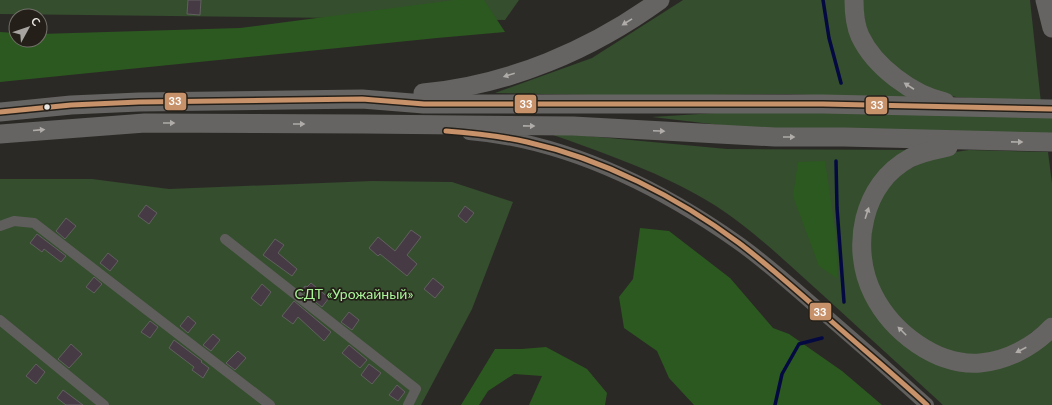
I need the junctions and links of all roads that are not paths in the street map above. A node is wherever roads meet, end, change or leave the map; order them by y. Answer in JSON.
{"nodes":[{"id":1,"x":660,"y":0,"type":"edge"},
{"id":2,"x":854,"y":0,"type":"edge"},
{"id":3,"x":1045,"y":0,"type":"edge"},
{"id":4,"x":1052,"y":28,"type":"edge"},
{"id":5,"x":362,"y":99,"type":"junction"},
{"id":6,"x":972,"y":107,"type":"junction"},
{"id":7,"x":1052,"y":110,"type":"edge"},
{"id":8,"x":0,"y":112,"type":"edge"},
{"id":9,"x":364,"y":124,"type":"junction"},
{"id":10,"x":0,"y":134,"type":"edge"},
{"id":11,"x":982,"y":141,"type":"junction"},
{"id":12,"x":1052,"y":142,"type":"edge"},
{"id":13,"x":0,"y":226,"type":"edge"},
{"id":14,"x":225,"y":239,"type":"dead end"},
{"id":15,"x":0,"y":320,"type":"edge"},
{"id":16,"x":1052,"y":327,"type":"edge"},
{"id":17,"x":104,"y":405,"type":"edge"},
{"id":18,"x":270,"y":405,"type":"edge"},
{"id":19,"x":408,"y":405,"type":"edge"},
{"id":20,"x":927,"y":405,"type":"edge"}],
"edges":[{"from":1,"to":5,"type":"highway","one_way":true},
{"from":6,"to":2,"type":"highway","one_way":true},
{"from":3,"to":4,"type":"highway"},
{"from":5,"to":6,"type":"highway"},
{"from":5,"to":8,"type":"highway"},
{"from":6,"to":7,"type":"highway"},
{"from":10,"to":9,"type":"highway","one_way":true},
{"from":9,"to":11,"type":"highway","one_way":true},
{"from":9,"to":20,"type":"main road"},
{"from":11,"to":12,"type":"highway","one_way":true},
{"from":16,"to":11,"type":"highway","one_way":true},
{"from":13,"to":18,"type":"street"},
{"from":14,"to":19,"type":"street"},
{"from":15,"to":17,"type":"street"}]}
